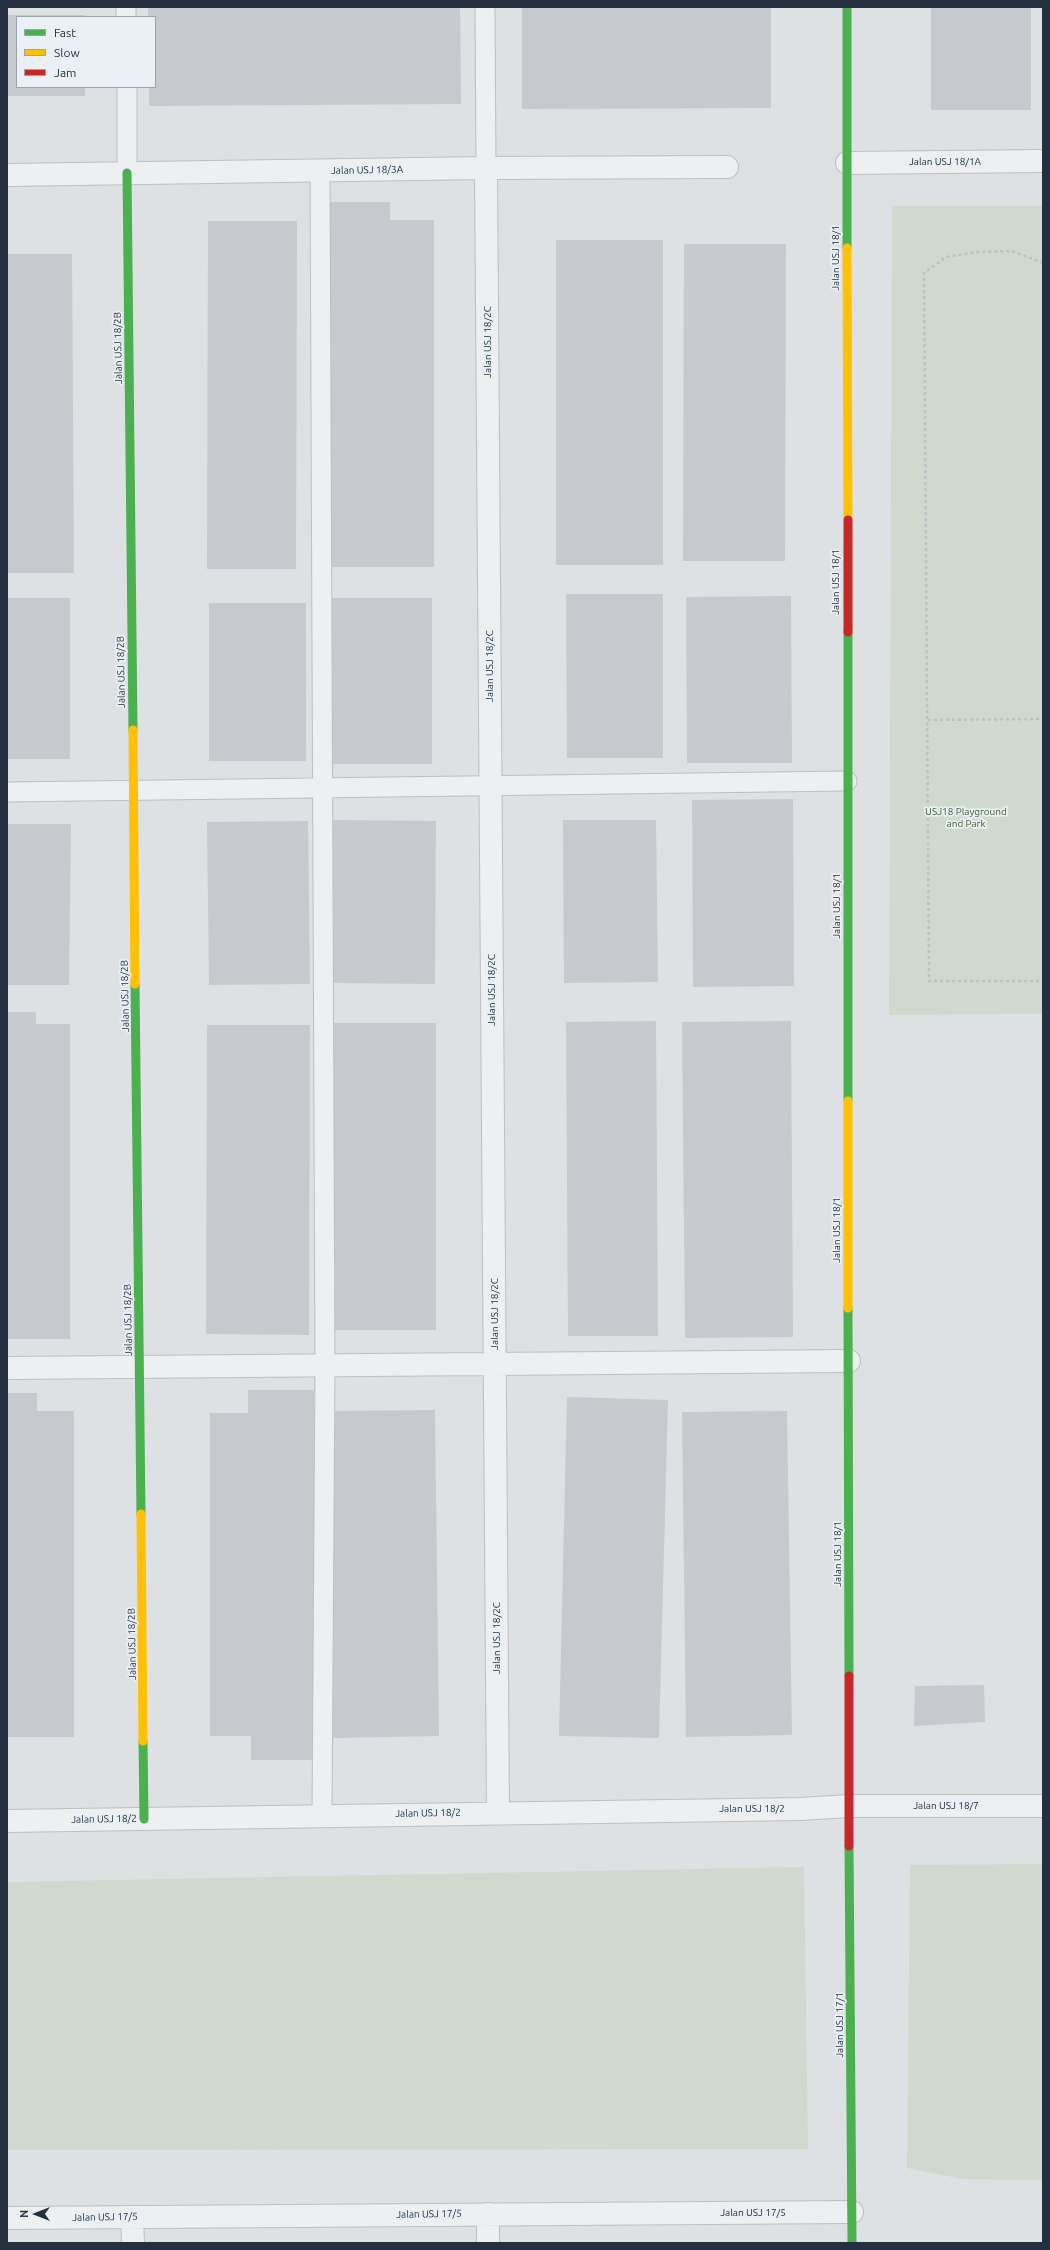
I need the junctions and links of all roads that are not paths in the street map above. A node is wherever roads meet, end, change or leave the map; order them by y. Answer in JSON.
{"nodes":[{"id":1,"x":485,"y":7,"type":"edge"},
{"id":2,"x":847,"y":7,"type":"edge"},
{"id":3,"x":127,"y":88,"type":"edge"},
{"id":4,"x":1043,"y":161,"type":"edge"},
{"id":5,"x":847,"y":163,"type":"junction"},
{"id":6,"x":727,"y":167,"type":"dead end"},
{"id":7,"x":486,"y":168,"type":"junction"},
{"id":8,"x":320,"y":170,"type":"junction"},
{"id":9,"x":127,"y":173,"type":"junction"},
{"id":10,"x":7,"y":175,"type":"edge"},
{"id":11,"x":848,"y":781,"type":"junction"},
{"id":12,"x":491,"y":786,"type":"junction"},
{"id":13,"x":322,"y":788,"type":"junction"},
{"id":14,"x":134,"y":790,"type":"junction"},
{"id":15,"x":7,"y":792,"type":"edge"},
{"id":16,"x":849,"y":1361,"type":"junction"},
{"id":17,"x":495,"y":1364,"type":"junction"},
{"id":18,"x":325,"y":1365,"type":"junction"},
{"id":19,"x":140,"y":1366,"type":"junction"},
{"id":20,"x":7,"y":1368,"type":"edge"},
{"id":21,"x":849,"y":1806,"type":"junction"},
{"id":22,"x":1043,"y":1806,"type":"edge"},
{"id":23,"x":498,"y":1812,"type":"junction"},
{"id":24,"x":322,"y":1815,"type":"junction"},
{"id":25,"x":144,"y":1818,"type":"junction"},
{"id":26,"x":7,"y":1821,"type":"edge"},
{"id":27,"x":852,"y":2212,"type":"junction"},
{"id":28,"x":488,"y":2214,"type":"junction"},
{"id":29,"x":132,"y":2217,"type":"junction"},
{"id":30,"x":7,"y":2218,"type":"edge"},
{"id":31,"x":133,"y":2243,"type":"edge"},
{"id":32,"x":488,"y":2243,"type":"edge"},
{"id":33,"x":852,"y":2243,"type":"edge"}],
"edges":[{"from":1,"to":7,"type":"lane"},
{"from":2,"to":5,"type":"street","name":"Jalan USJ 18/1"},
{"from":3,"to":9,"type":"lane"},
{"from":4,"to":5,"type":"street","name":"Jalan USJ 18/1A"},
{"from":5,"to":11,"type":"street","name":"Jalan USJ 18/1"},
{"from":6,"to":7,"type":"street","name":"Jalan USJ 18/3A"},
{"from":7,"to":8,"type":"street","name":"Jalan USJ 18/3A"},
{"from":7,"to":12,"type":"street","name":"Jalan USJ 18/2C"},
{"from":8,"to":9,"type":"street","name":"Jalan USJ 18/3A"},
{"from":8,"to":13,"type":"lane"},
{"from":9,"to":10,"type":"street","name":"Jalan USJ 18/3A"},
{"from":9,"to":14,"type":"street","name":"Jalan USJ 18/2B"},
{"from":11,"to":12,"type":"lane"},
{"from":11,"to":16,"type":"street","name":"Jalan USJ 18/1"},
{"from":12,"to":13,"type":"lane"},
{"from":12,"to":17,"type":"street","name":"Jalan USJ 18/2C"},
{"from":13,"to":14,"type":"lane"},
{"from":13,"to":18,"type":"lane"},
{"from":14,"to":15,"type":"lane"},
{"from":14,"to":19,"type":"street","name":"Jalan USJ 18/2B"},
{"from":16,"to":17,"type":"street"},
{"from":16,"to":21,"type":"street","name":"Jalan USJ 18/1"},
{"from":17,"to":18,"type":"street"},
{"from":17,"to":23,"type":"street","name":"Jalan USJ 18/2C"},
{"from":18,"to":19,"type":"street"},
{"from":18,"to":24,"type":"lane"},
{"from":19,"to":20,"type":"street"},
{"from":19,"to":25,"type":"street","name":"Jalan USJ 18/2B"},
{"from":21,"to":22,"type":"street","name":"Jalan USJ 18/7"},
{"from":21,"to":23,"type":"street","name":"Jalan USJ 18/2"},
{"from":21,"to":27,"type":"street","name":"Jalan USJ 17/1"},
{"from":23,"to":24,"type":"street","name":"Jalan USJ 18/2"},
{"from":24,"to":25,"type":"street","name":"Jalan USJ 18/2"},
{"from":25,"to":26,"type":"street","name":"Jalan USJ 18/2"},
{"from":27,"to":28,"type":"street","name":"Jalan USJ 17/5"},
{"from":27,"to":33,"type":"street","name":"Jalan USJ 17/1"},
{"from":28,"to":29,"type":"street","name":"Jalan USJ 17/5"},
{"from":28,"to":32,"type":"street"},
{"from":29,"to":30,"type":"street","name":"Jalan USJ 17/5"},
{"from":29,"to":31,"type":"street"}]}
